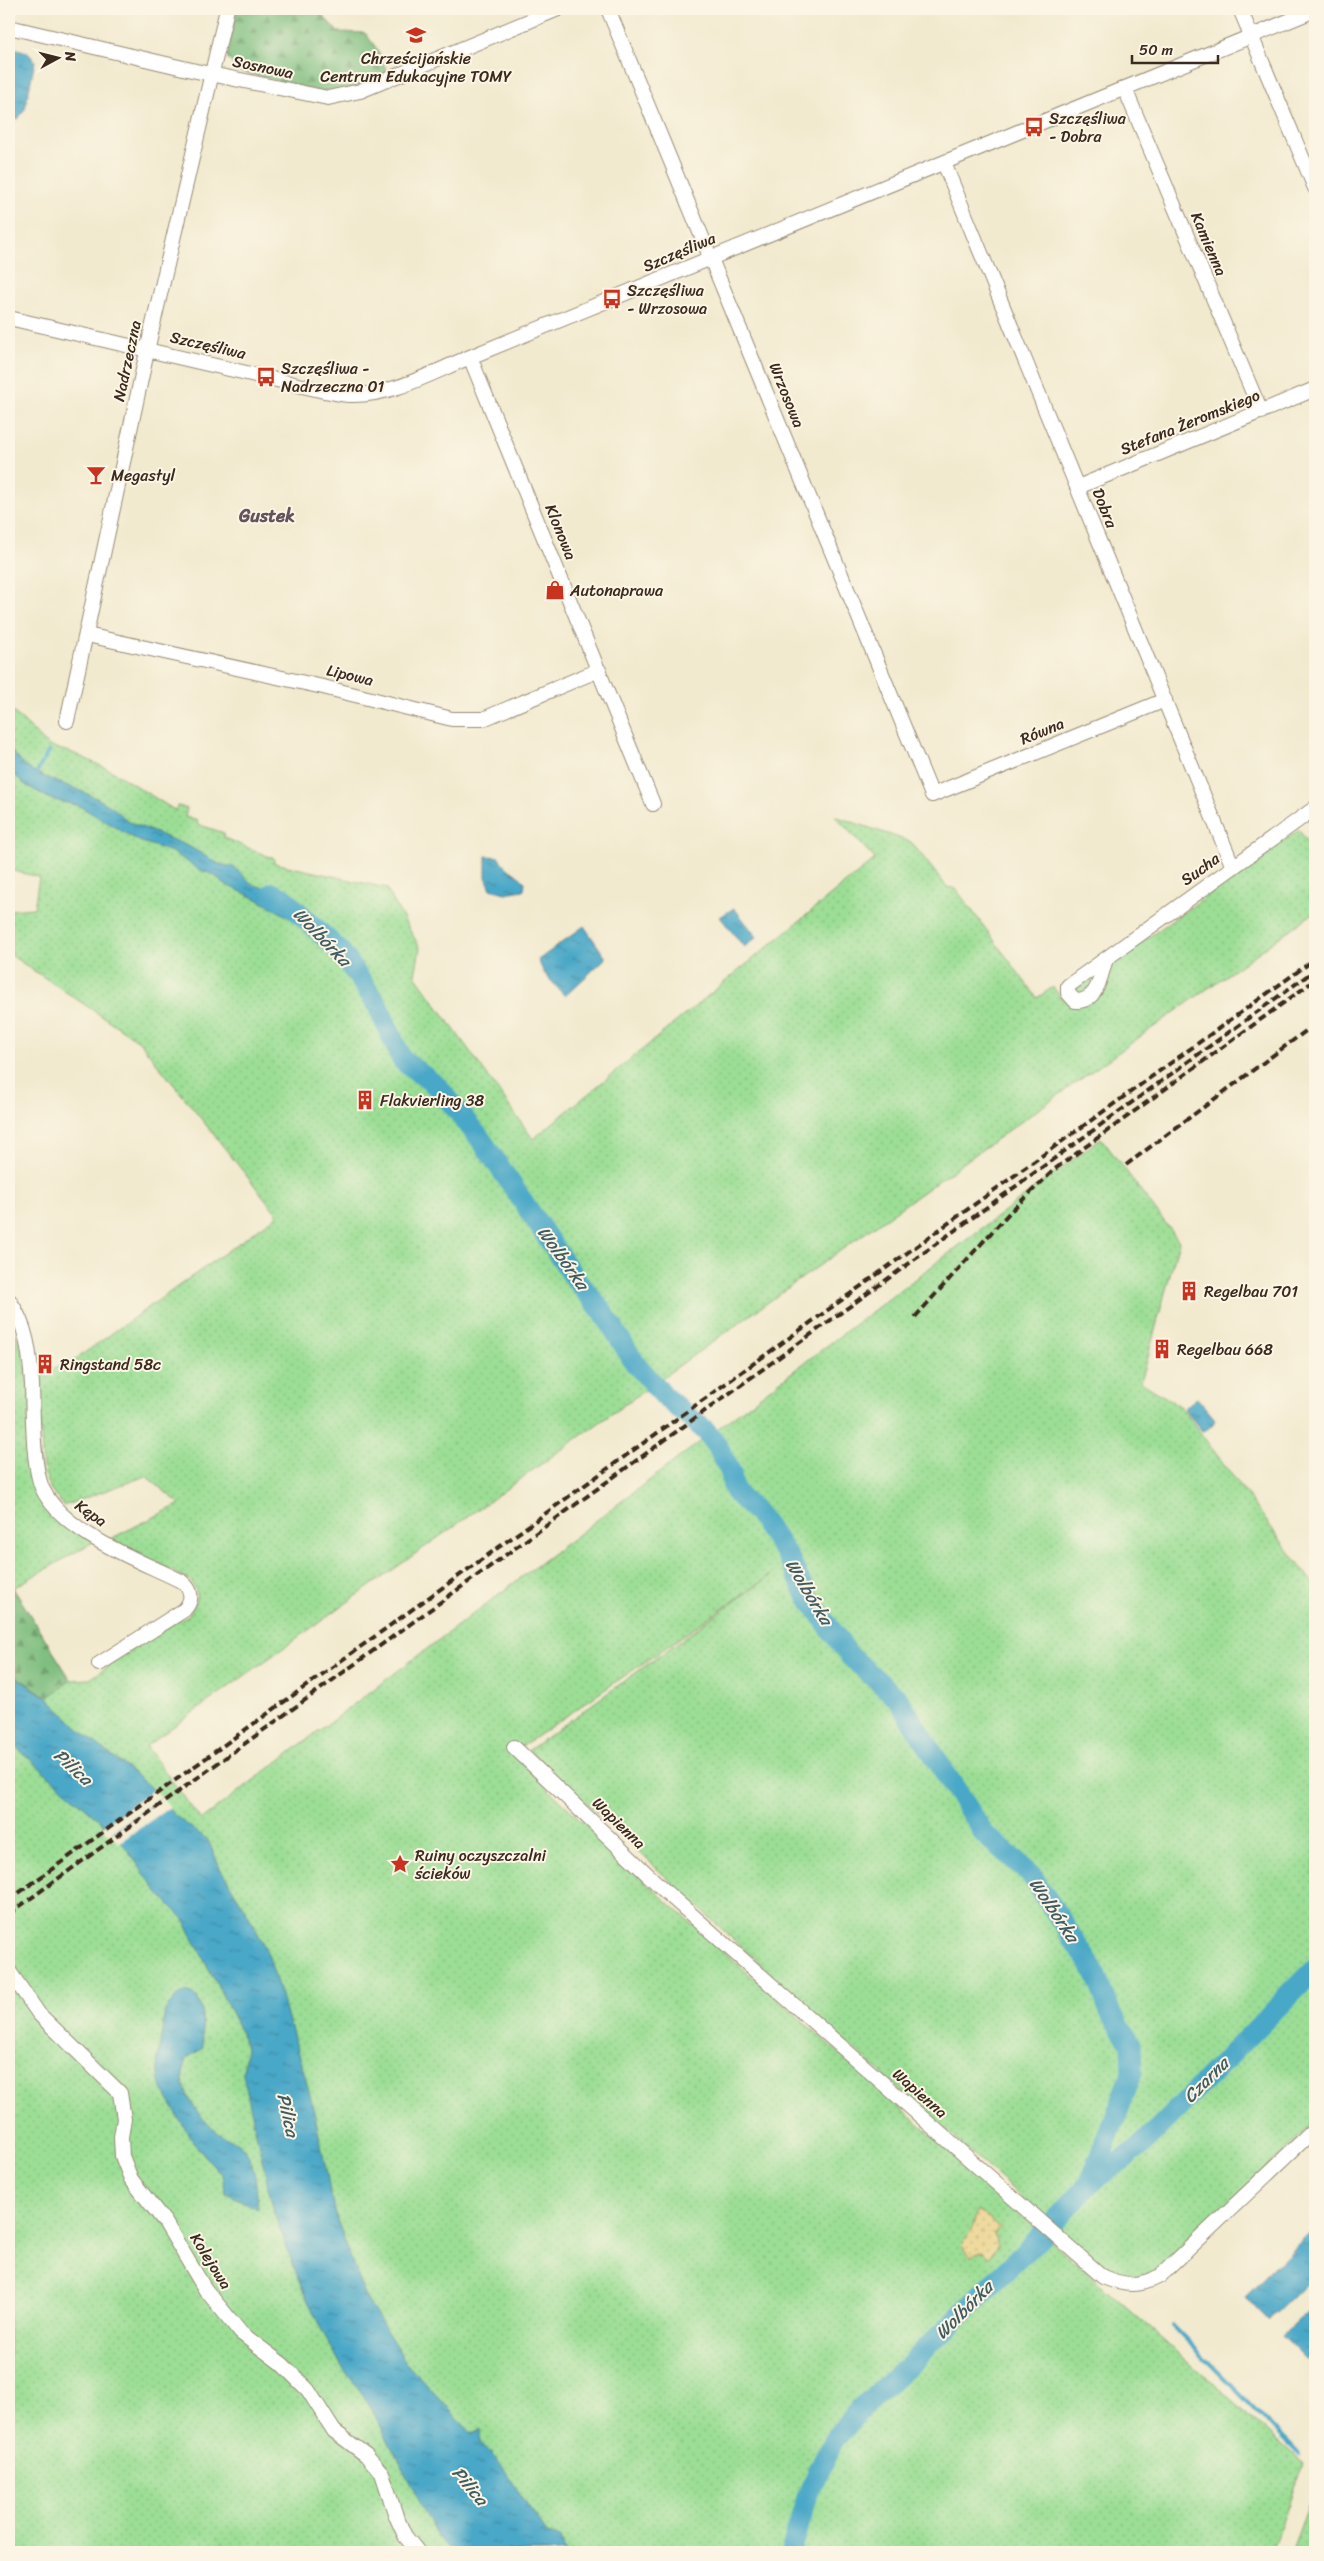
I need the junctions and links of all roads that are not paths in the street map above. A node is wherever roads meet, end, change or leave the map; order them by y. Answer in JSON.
{"nodes":[{"id":1,"x":227,"y":9,"type":"edge"},
{"id":2,"x":558,"y":9,"type":"edge"},
{"id":3,"x":608,"y":9,"type":"edge"},
{"id":4,"x":1240,"y":9,"type":"edge"},
{"id":5,"x":1315,"y":10,"type":"edge"},
{"id":6,"x":9,"y":27,"type":"edge"},
{"id":7,"x":1252,"y":37,"type":"junction"},
{"id":8,"x":213,"y":74,"type":"junction"},
{"id":9,"x":1126,"y":89,"type":"junction"},
{"id":10,"x":944,"y":163,"type":"junction"},
{"id":11,"x":1315,"y":188,"type":"edge"},
{"id":12,"x":712,"y":258,"type":"junction"},
{"id":13,"x":9,"y":318,"type":"edge"},
{"id":14,"x":147,"y":350,"type":"junction"},
{"id":15,"x":470,"y":357,"type":"junction"},
{"id":16,"x":1315,"y":389,"type":"edge"},
{"id":17,"x":1261,"y":412,"type":"junction"},
{"id":18,"x":1078,"y":487,"type":"junction"},
{"id":19,"x":87,"y":635,"type":"junction"},
{"id":20,"x":598,"y":670,"type":"junction"},
{"id":21,"x":1165,"y":700,"type":"junction"},
{"id":22,"x":67,"y":722,"type":"dead end"},
{"id":23,"x":932,"y":795,"type":"joint"},
{"id":24,"x":653,"y":804,"type":"dead end"},
{"id":25,"x":1315,"y":808,"type":"edge"},
{"id":26,"x":1233,"y":867,"type":"junction"},
{"id":27,"x":1106,"y":959,"type":"dead end"},
{"id":28,"x":9,"y":1300,"type":"edge"},
{"id":29,"x":100,"y":1664,"type":"dead end"},
{"id":30,"x":514,"y":1747,"type":"dead end"},
{"id":31,"x":9,"y":1971,"type":"edge"},
{"id":32,"x":1315,"y":2129,"type":"edge"},
{"id":33,"x":418,"y":2552,"type":"edge"}],
"edges":[{"from":1,"to":8,"type":"street","name":"Nadrzeczna"},
{"from":2,"to":8,"type":"street","name":"Sosnowa"},
{"from":3,"to":12,"type":"street","name":"Wrzosowa"},
{"from":4,"to":7,"type":"street"},
{"from":5,"to":7,"type":"street","name":"Szczęśliwa"},
{"from":6,"to":8,"type":"street","name":"Sosnowa"},
{"from":7,"to":9,"type":"street","name":"Szczęśliwa"},
{"from":7,"to":11,"type":"street"},
{"from":8,"to":14,"type":"street","name":"Nadrzeczna"},
{"from":9,"to":10,"type":"street","name":"Szczęśliwa"},
{"from":9,"to":17,"type":"street","name":"Kamienna"},
{"from":10,"to":12,"type":"street","name":"Szczęśliwa"},
{"from":10,"to":18,"type":"street","name":"Dobra"},
{"from":12,"to":15,"type":"street","name":"Szczęśliwa"},
{"from":12,"to":23,"type":"street","name":"Wrzosowa"},
{"from":13,"to":14,"type":"street","name":"Szczęśliwa"},
{"from":14,"to":15,"type":"street","name":"Szczęśliwa"},
{"from":14,"to":19,"type":"street","name":"Nadrzeczna"},
{"from":15,"to":20,"type":"street","name":"Klonowa"},
{"from":16,"to":17,"type":"street","name":"Stefana Żeromskiego"},
{"from":17,"to":18,"type":"street","name":"Stefana Żeromskiego"},
{"from":18,"to":21,"type":"street","name":"Dobra"},
{"from":19,"to":20,"type":"street","name":"Lipowa"},
{"from":19,"to":22,"type":"street","name":"Nadrzeczna"},
{"from":20,"to":24,"type":"street","name":"Klonowa"},
{"from":21,"to":23,"type":"street","name":"Równa"},
{"from":21,"to":26,"type":"street","name":"Dobra"},
{"from":25,"to":26,"type":"street","name":"Sucha"},
{"from":26,"to":27,"type":"street","name":"Sucha"},
{"from":28,"to":29,"type":"street","name":"Kępa"},
{"from":30,"to":32,"type":"street","name":"Wapienna"},
{"from":31,"to":33,"type":"street","name":"Kolejowa"}]}
